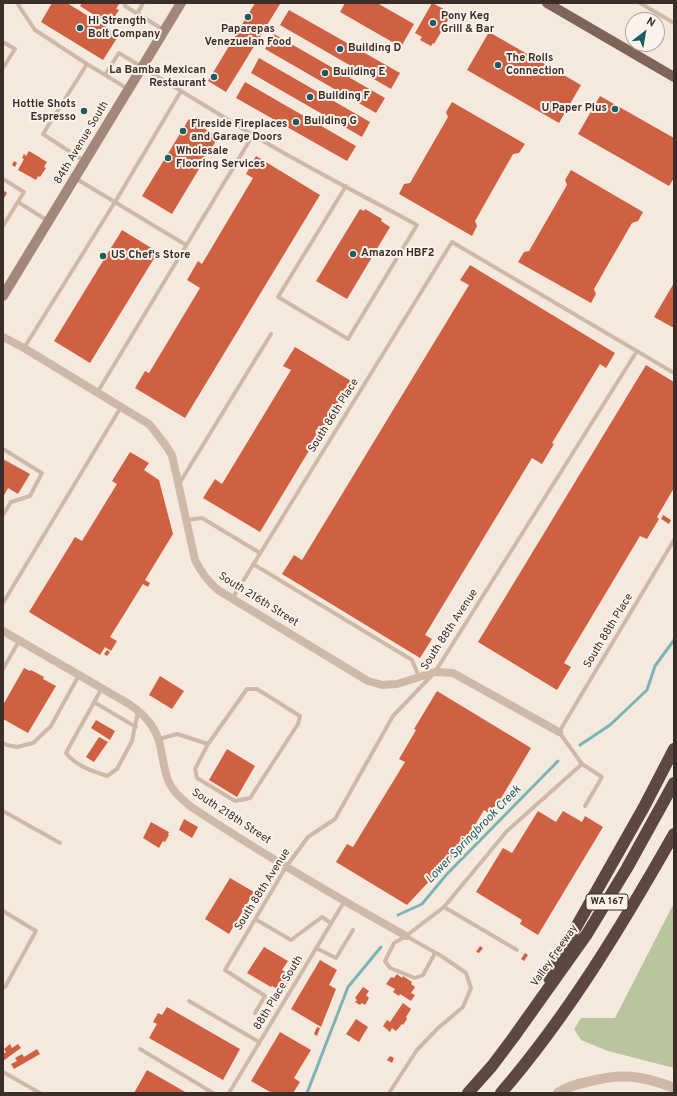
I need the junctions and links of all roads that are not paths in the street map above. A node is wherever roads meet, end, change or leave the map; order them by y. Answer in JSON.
{"nodes":[{"id":1,"x":17,"y":3,"type":"edge"},
{"id":2,"x":125,"y":3,"type":"edge"},
{"id":3,"x":143,"y":3,"type":"edge"},
{"id":4,"x":181,"y":3,"type":"edge"},
{"id":5,"x":547,"y":3,"type":"edge"},
{"id":6,"x":640,"y":3,"type":"edge"},
{"id":7,"x":137,"y":14,"type":"junction"},
{"id":8,"x":674,"y":23,"type":"edge"},
{"id":9,"x":164,"y":30,"type":"junction"},
{"id":10,"x":3,"y":42,"type":"edge"},
{"id":11,"x":88,"y":64,"type":"junction"},
{"id":12,"x":142,"y":67,"type":"junction"},
{"id":13,"x":3,"y":68,"type":"edge"},
{"id":14,"x":105,"y":75,"type":"junction"},
{"id":15,"x":674,"y":77,"type":"edge"},
{"id":16,"x":128,"y":89,"type":"junction"},
{"id":17,"x":181,"y":91,"type":"junction"},
{"id":18,"x":253,"y":135,"type":"junction"},
{"id":19,"x":85,"y":161,"type":"junction"},
{"id":20,"x":75,"y":178,"type":"junction"},
{"id":21,"x":3,"y":179,"type":"edge"},
{"id":22,"x":346,"y":186,"type":"junction"},
{"id":23,"x":18,"y":202,"type":"junction"},
{"id":24,"x":115,"y":202,"type":"junction"},
{"id":25,"x":48,"y":221,"type":"junction"},
{"id":26,"x":3,"y":226,"type":"edge"},
{"id":27,"x":186,"y":245,"type":"junction"},
{"id":28,"x":3,"y":296,"type":"edge"},
{"id":29,"x":271,"y":334,"type":"dead end"},
{"id":30,"x":3,"y":337,"type":"edge"},
{"id":31,"x":24,"y":348,"type":"junction"},
{"id":32,"x":637,"y":351,"type":"junction"},
{"id":33,"x":674,"y":373,"type":"edge"},
{"id":34,"x":97,"y":392,"type":"junction"},
{"id":35,"x":121,"y":407,"type":"junction"},
{"id":36,"x":3,"y":449,"type":"edge"},
{"id":37,"x":178,"y":485,"type":"junction"},
{"id":38,"x":3,"y":515,"type":"edge"},
{"id":39,"x":186,"y":520,"type":"junction"},
{"id":40,"x":674,"y":540,"type":"edge"},
{"id":41,"x":260,"y":553,"type":"junction"},
{"id":42,"x":253,"y":564,"type":"junction"},
{"id":43,"x":232,"y":599,"type":"junction"},
{"id":44,"x":3,"y":603,"type":"edge"},
{"id":45,"x":3,"y":631,"type":"edge"},
{"id":46,"x":19,"y":641,"type":"junction"},
{"id":47,"x":3,"y":669,"type":"edge"},
{"id":48,"x":435,"y":672,"type":"junction"},
{"id":49,"x":79,"y":675,"type":"junction"},
{"id":50,"x":419,"y":677,"type":"junction"},
{"id":51,"x":102,"y":688,"type":"junction"},
{"id":52,"x":94,"y":702,"type":"junction"},
{"id":53,"x":138,"y":710,"type":"junction"},
{"id":54,"x":136,"y":727,"type":"junction"},
{"id":55,"x":559,"y":732,"type":"junction"},
{"id":56,"x":158,"y":739,"type":"junction"},
{"id":57,"x":3,"y":743,"type":"edge"},
{"id":58,"x":208,"y":744,"type":"junction"},
{"id":59,"x":674,"y":749,"type":"edge"},
{"id":60,"x":582,"y":764,"type":"junction"},
{"id":61,"x":674,"y":784,"type":"edge"},
{"id":62,"x":585,"y":806,"type":"dead end"},
{"id":63,"x":3,"y":811,"type":"edge"},
{"id":64,"x":674,"y":834,"type":"edge"},
{"id":65,"x":60,"y":843,"type":"dead end"},
{"id":66,"x":674,"y":851,"type":"edge"},
{"id":67,"x":286,"y":867,"type":"junction"},
{"id":68,"x":639,"y":897,"type":"junction"},
{"id":69,"x":344,"y":902,"type":"junction"},
{"id":70,"x":444,"y":907,"type":"junction"},
{"id":71,"x":3,"y":912,"type":"edge"},
{"id":72,"x":255,"y":919,"type":"junction"},
{"id":73,"x":331,"y":923,"type":"junction"},
{"id":74,"x":353,"y":930,"type":"dead end"},
{"id":75,"x":406,"y":936,"type":"junction"},
{"id":76,"x":316,"y":948,"type":"junction"},
{"id":77,"x":517,"y":950,"type":"dead end"},
{"id":78,"x":436,"y":953,"type":"junction"},
{"id":79,"x":3,"y":987,"type":"edge"},
{"id":80,"x":189,"y":1001,"type":"dead end"},
{"id":81,"x":255,"y":1013,"type":"dead end"},
{"id":82,"x":530,"y":1014,"type":"junction"},
{"id":83,"x":259,"y":1042,"type":"junction"},
{"id":84,"x":140,"y":1049,"type":"dead end"},
{"id":85,"x":3,"y":1072,"type":"edge"},
{"id":86,"x":674,"y":1088,"type":"edge"},
{"id":87,"x":40,"y":1093,"type":"edge"},
{"id":88,"x":213,"y":1093,"type":"edge"},
{"id":89,"x":229,"y":1093,"type":"edge"},
{"id":90,"x":389,"y":1093,"type":"edge"},
{"id":91,"x":468,"y":1093,"type":"edge"},
{"id":92,"x":501,"y":1093,"type":"edge"},
{"id":93,"x":558,"y":1093,"type":"edge"}],
"edges":[{"from":1,"to":11,"type":"lane"},
{"from":2,"to":7,"type":"lane"},
{"from":3,"to":7,"type":"lane"},
{"from":4,"to":9,"type":"main road","name":"84th Avenue South"},
{"from":5,"to":15,"type":"main road"},
{"from":6,"to":8,"type":"lane"},
{"from":7,"to":9,"type":"lane"},
{"from":9,"to":12,"type":"main road","name":"84th Avenue South"},
{"from":10,"to":13,"type":"lane"},
{"from":11,"to":14,"type":"lane"},
{"from":11,"to":19,"type":"lane"},
{"from":12,"to":14,"type":"lane"},
{"from":12,"to":16,"type":"main road","name":"84th Avenue South"},
{"from":12,"to":17,"type":"lane"},
{"from":14,"to":16,"type":"lane"},
{"from":16,"to":19,"type":"main road","name":"84th Avenue South"},
{"from":17,"to":18,"type":"lane"},
{"from":17,"to":24,"type":"lane"},
{"from":18,"to":22,"type":"lane"},
{"from":18,"to":27,"type":"lane"},
{"from":19,"to":20,"type":"main road","name":"84th Avenue South"},
{"from":20,"to":24,"type":"lane"},
{"from":20,"to":25,"type":"main road","name":"84th Avenue South"},
{"from":21,"to":23,"type":"lane"},
{"from":22,"to":22,"type":"lane"},
{"from":23,"to":25,"type":"lane"},
{"from":23,"to":26,"type":"lane"},
{"from":24,"to":27,"type":"lane"},
{"from":24,"to":31,"type":"lane"},
{"from":25,"to":28,"type":"main road","name":"84th Avenue South"},
{"from":27,"to":34,"type":"lane"},
{"from":29,"to":37,"type":"lane"},
{"from":30,"to":31,"type":"street","name":"South 216th Street"},
{"from":31,"to":34,"type":"street","name":"South 216th Street"},
{"from":32,"to":33,"type":"lane"},
{"from":32,"to":41,"type":"lane","name":"South 86th Place"},
{"from":32,"to":48,"type":"lane","name":"South 88th Avenue"},
{"from":34,"to":35,"type":"street","name":"South 216th Street"},
{"from":35,"to":37,"type":"street","name":"South 216th Street"},
{"from":35,"to":44,"type":"lane"},
{"from":36,"to":38,"type":"lane"},
{"from":37,"to":39,"type":"street","name":"South 216th Street"},
{"from":39,"to":41,"type":"lane"},
{"from":39,"to":43,"type":"street","name":"South 216th Street"},
{"from":40,"to":55,"type":"lane","name":"South 88th Place"},
{"from":41,"to":42,"type":"lane","name":"South 86th Place"},
{"from":42,"to":43,"type":"lane","name":"South 86th Place"},
{"from":42,"to":50,"type":"lane"},
{"from":43,"to":50,"type":"street","name":"South 216th Street"},
{"from":45,"to":46,"type":"street","name":"South 218th Street"},
{"from":46,"to":47,"type":"lane"},
{"from":46,"to":49,"type":"street","name":"South 218th Street"},
{"from":48,"to":50,"type":"street","name":"South 216th Street"},
{"from":48,"to":55,"type":"street","name":"South 216th Street"},
{"from":48,"to":67,"type":"lane","name":"South 88th Avenue"},
{"from":49,"to":51,"type":"street","name":"South 218th Street"},
{"from":49,"to":57,"type":"lane"},
{"from":51,"to":52,"type":"lane"},
{"from":51,"to":53,"type":"street","name":"South 218th Street"},
{"from":52,"to":54,"type":"lane"},
{"from":52,"to":54,"type":"lane"},
{"from":53,"to":54,"type":"lane"},
{"from":53,"to":56,"type":"street","name":"South 218th Street"},
{"from":55,"to":60,"type":"lane"},
{"from":56,"to":58,"type":"lane"},
{"from":56,"to":67,"type":"street","name":"South 218th Street"},
{"from":58,"to":58,"type":"lane"},
{"from":59,"to":82,"type":"highway"},
{"from":60,"to":62,"type":"lane"},
{"from":60,"to":70,"type":"lane"},
{"from":61,"to":82,"type":"highway","name":"Valley Freeway","number":"WA 167"},
{"from":63,"to":65,"type":"lane"},
{"from":64,"to":68,"type":"highway","number":"WA 167"},
{"from":66,"to":68,"type":"highway"},
{"from":67,"to":69,"type":"street","name":"South 218th Street"},
{"from":67,"to":72,"type":"lane","name":"South 88th Avenue"},
{"from":68,"to":92,"type":"highway","number":"WA 167"},
{"from":69,"to":73,"type":"lane","name":"88th Place South"},
{"from":69,"to":75,"type":"street","name":"South 218th Street"},
{"from":70,"to":75,"type":"lane"},
{"from":70,"to":77,"type":"lane"},
{"from":71,"to":79,"type":"lane"},
{"from":72,"to":73,"type":"lane"},
{"from":72,"to":81,"type":"lane","name":"South 88th Avenue"},
{"from":73,"to":76,"type":"lane","name":"88th Place South"},
{"from":74,"to":76,"type":"lane"},
{"from":75,"to":78,"type":"lane"},
{"from":75,"to":78,"type":"lane"},
{"from":76,"to":83,"type":"lane","name":"88th Place South"},
{"from":78,"to":90,"type":"lane"},
{"from":80,"to":83,"type":"lane"},
{"from":82,"to":91,"type":"highway","name":"Valley Freeway","number":"WA 167"},
{"from":83,"to":89,"type":"lane","name":"88th Place South"},
{"from":84,"to":88,"type":"lane"},
{"from":85,"to":87,"type":"lane"},
{"from":86,"to":93,"type":"street"}]}
